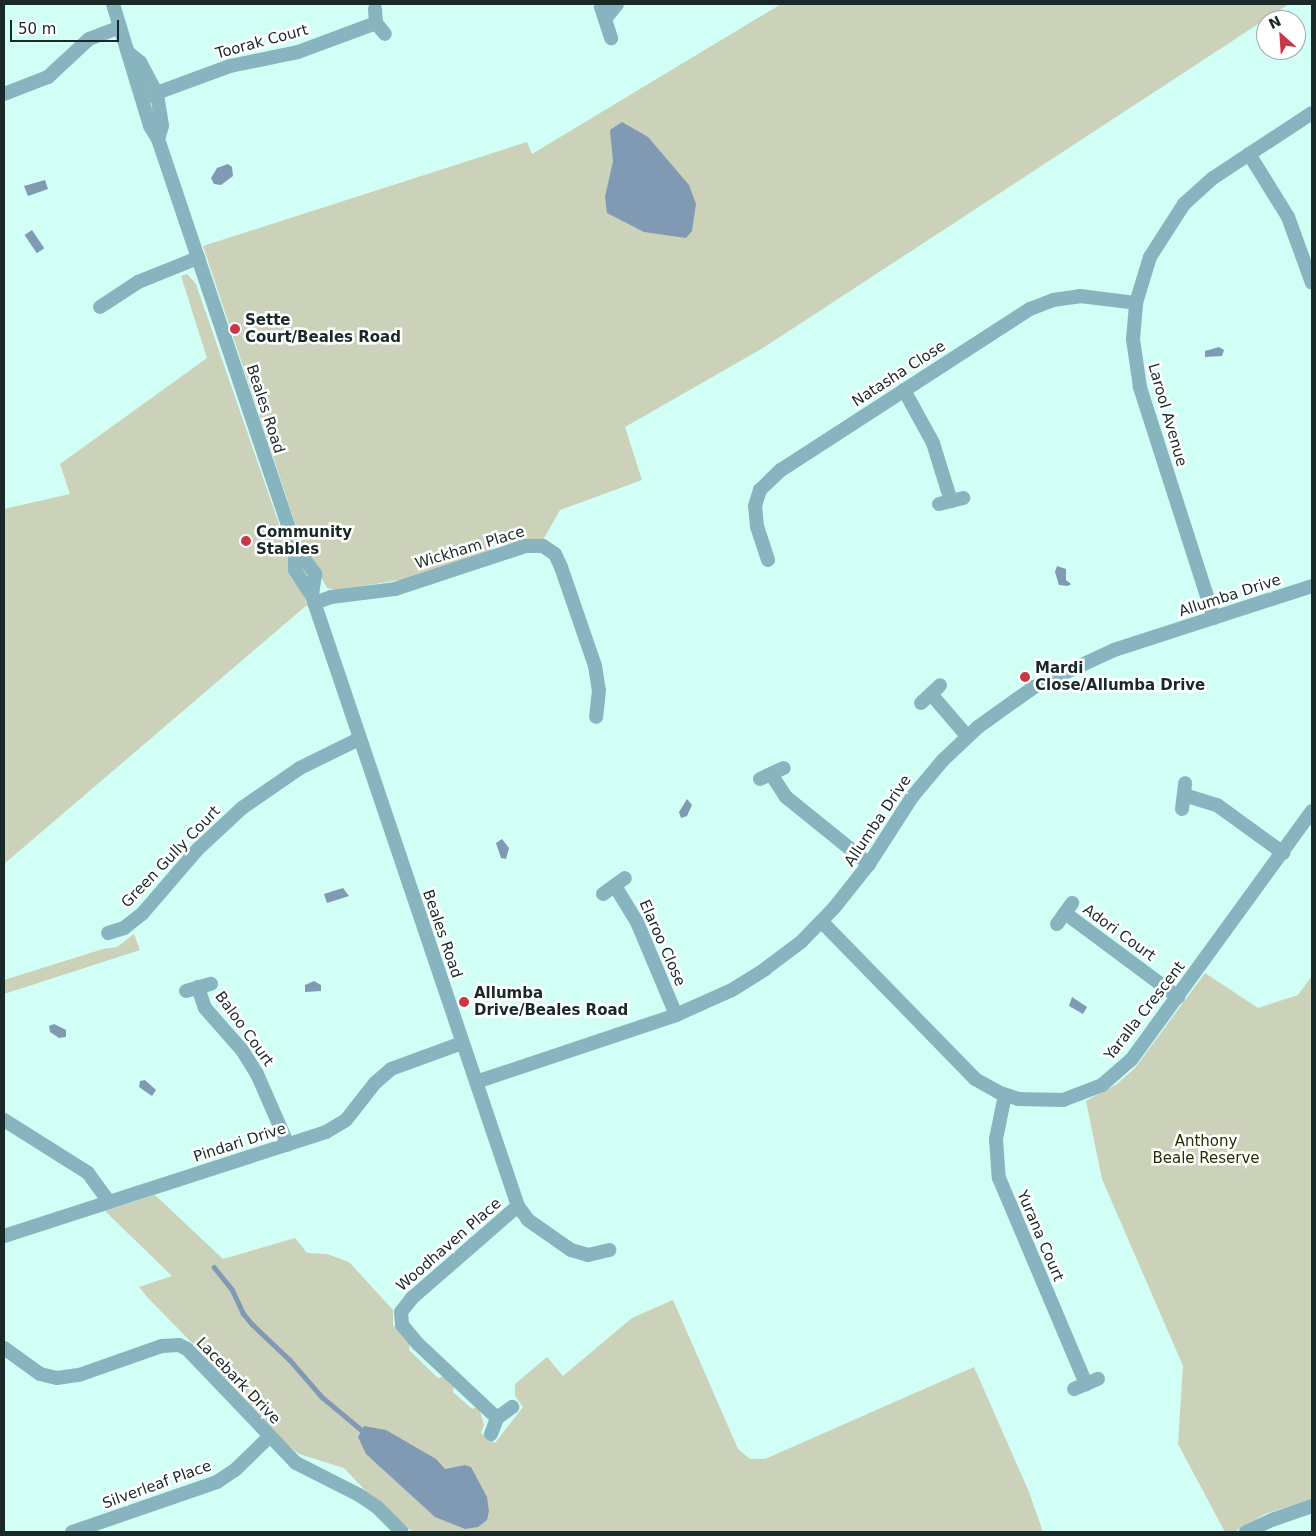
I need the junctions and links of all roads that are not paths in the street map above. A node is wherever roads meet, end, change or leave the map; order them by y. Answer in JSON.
{"nodes":[{"id":1,"x":112,"y":4,"type":"edge"},
{"id":2,"x":617,"y":4,"type":"edge"},
{"id":3,"x":120,"y":26,"type":"junction"},
{"id":4,"x":385,"y":34,"type":"dead end"},
{"id":5,"x":610,"y":38,"type":"dead end"},
{"id":6,"x":4,"y":94,"type":"edge"},
{"id":7,"x":150,"y":96,"type":"junction"},
{"id":8,"x":1312,"y":113,"type":"edge"},
{"id":9,"x":1249,"y":154,"type":"junction"},
{"id":10,"x":198,"y":258,"type":"junction"},
{"id":11,"x":1312,"y":283,"type":"edge"},
{"id":12,"x":1136,"y":303,"type":"junction"},
{"id":13,"x":100,"y":307,"type":"dead end"},
{"id":14,"x":904,"y":390,"type":"junction"},
{"id":15,"x":951,"y":501,"type":"dead end"},
{"id":16,"x":768,"y":560,"type":"dead end"},
{"id":17,"x":1312,"y":586,"type":"edge"},
{"id":18,"x":313,"y":599,"type":"junction"},
{"id":19,"x":1214,"y":618,"type":"junction"},
{"id":20,"x":931,"y":694,"type":"dead end"},
{"id":21,"x":596,"y":717,"type":"dead end"},
{"id":22,"x":967,"y":736,"type":"junction"},
{"id":23,"x":359,"y":739,"type":"junction"},
{"id":24,"x":772,"y":774,"type":"dead end"},
{"id":25,"x":1183,"y":796,"type":"dead end"},
{"id":26,"x":1312,"y":812,"type":"edge"},
{"id":27,"x":1283,"y":853,"type":"junction"},
{"id":28,"x":869,"y":864,"type":"junction"},
{"id":29,"x":614,"y":886,"type":"dead end"},
{"id":30,"x":1065,"y":913,"type":"dead end"},
{"id":31,"x":822,"y":922,"type":"junction"},
{"id":32,"x":108,"y":933,"type":"dead end"},
{"id":33,"x":198,"y":987,"type":"dead end"},
{"id":34,"x":1178,"y":997,"type":"junction"},
{"id":35,"x":676,"y":1016,"type":"junction"},
{"id":36,"x":462,"y":1043,"type":"junction"},
{"id":37,"x":476,"y":1082,"type":"junction"},
{"id":38,"x":1005,"y":1095,"type":"junction"},
{"id":39,"x":4,"y":1120,"type":"edge"},
{"id":40,"x":288,"y":1145,"type":"junction"},
{"id":41,"x":109,"y":1202,"type":"junction"},
{"id":42,"x":518,"y":1206,"type":"junction"},
{"id":43,"x":4,"y":1236,"type":"edge"},
{"id":44,"x":609,"y":1250,"type":"dead end"},
{"id":45,"x":4,"y":1348,"type":"edge"},
{"id":46,"x":1086,"y":1384,"type":"dead end"},
{"id":47,"x":512,"y":1406,"type":"dead end"},
{"id":48,"x":497,"y":1418,"type":"junction"},
{"id":49,"x":491,"y":1434,"type":"dead end"},
{"id":50,"x":269,"y":1437,"type":"junction"},
{"id":51,"x":1312,"y":1506,"type":"edge"},
{"id":52,"x":72,"y":1532,"type":"edge"},
{"id":53,"x":402,"y":1532,"type":"edge"},
{"id":54,"x":1246,"y":1532,"type":"edge"}],
"edges":[{"from":1,"to":3,"type":"street","name":"Beales Road"},
{"from":2,"to":5,"type":"street"},
{"from":3,"to":6,"type":"street"},
{"from":3,"to":7,"type":"street","name":"Beales Road"},
{"from":4,"to":7,"type":"street","name":"Toorak Court"},
{"from":7,"to":10,"type":"street","name":"Beales Road"},
{"from":8,"to":9,"type":"street","name":"Larool Avenue"},
{"from":9,"to":11,"type":"street"},
{"from":9,"to":12,"type":"street","name":"Larool Avenue"},
{"from":10,"to":13,"type":"street"},
{"from":10,"to":18,"type":"street","name":"Beales Road"},
{"from":12,"to":14,"type":"street","name":"Natasha Close"},
{"from":12,"to":19,"type":"street","name":"Larool Avenue"},
{"from":14,"to":15,"type":"street"},
{"from":14,"to":16,"type":"street","name":"Natasha Close"},
{"from":17,"to":19,"type":"street","name":"Allumba Drive"},
{"from":18,"to":21,"type":"street","name":"Wickham Place"},
{"from":18,"to":23,"type":"street","name":"Beales Road"},
{"from":19,"to":22,"type":"street","name":"Allumba Drive"},
{"from":20,"to":22,"type":"street"},
{"from":22,"to":28,"type":"street","name":"Allumba Drive"},
{"from":23,"to":32,"type":"street","name":"Green Gully Court"},
{"from":23,"to":36,"type":"street","name":"Beales Road"},
{"from":24,"to":28,"type":"street"},
{"from":25,"to":27,"type":"street"},
{"from":26,"to":27,"type":"street","name":"Yaralla Crescent"},
{"from":27,"to":34,"type":"street","name":"Yaralla Crescent"},
{"from":28,"to":31,"type":"street","name":"Allumba Drive"},
{"from":29,"to":35,"type":"street","name":"Elaroo Close"},
{"from":30,"to":34,"type":"street","name":"Adori Court"},
{"from":31,"to":35,"type":"street","name":"Allumba Drive"},
{"from":31,"to":38,"type":"street","name":"Yaralla Crescent"},
{"from":33,"to":40,"type":"street","name":"Baloo Court"},
{"from":34,"to":38,"type":"street","name":"Yaralla Crescent"},
{"from":35,"to":37,"type":"street","name":"Allumba Drive"},
{"from":36,"to":37,"type":"street","name":"Beales Road"},
{"from":36,"to":40,"type":"street","name":"Pindari Drive"},
{"from":37,"to":42,"type":"street","name":"Beales Road"},
{"from":38,"to":46,"type":"street","name":"Yurana Court"},
{"from":39,"to":41,"type":"street"},
{"from":40,"to":41,"type":"street","name":"Pindari Drive"},
{"from":41,"to":43,"type":"street","name":"Pindari Drive"},
{"from":42,"to":44,"type":"street","name":"Beales Road"},
{"from":42,"to":48,"type":"street","name":"Woodhaven Place"},
{"from":45,"to":50,"type":"street","name":"Lacebark Drive"},
{"from":47,"to":48,"type":"street"},
{"from":48,"to":49,"type":"street"},
{"from":50,"to":52,"type":"street","name":"Silverleaf Place"},
{"from":50,"to":53,"type":"street","name":"Lacebark Drive"},
{"from":51,"to":54,"type":"street"}]}
